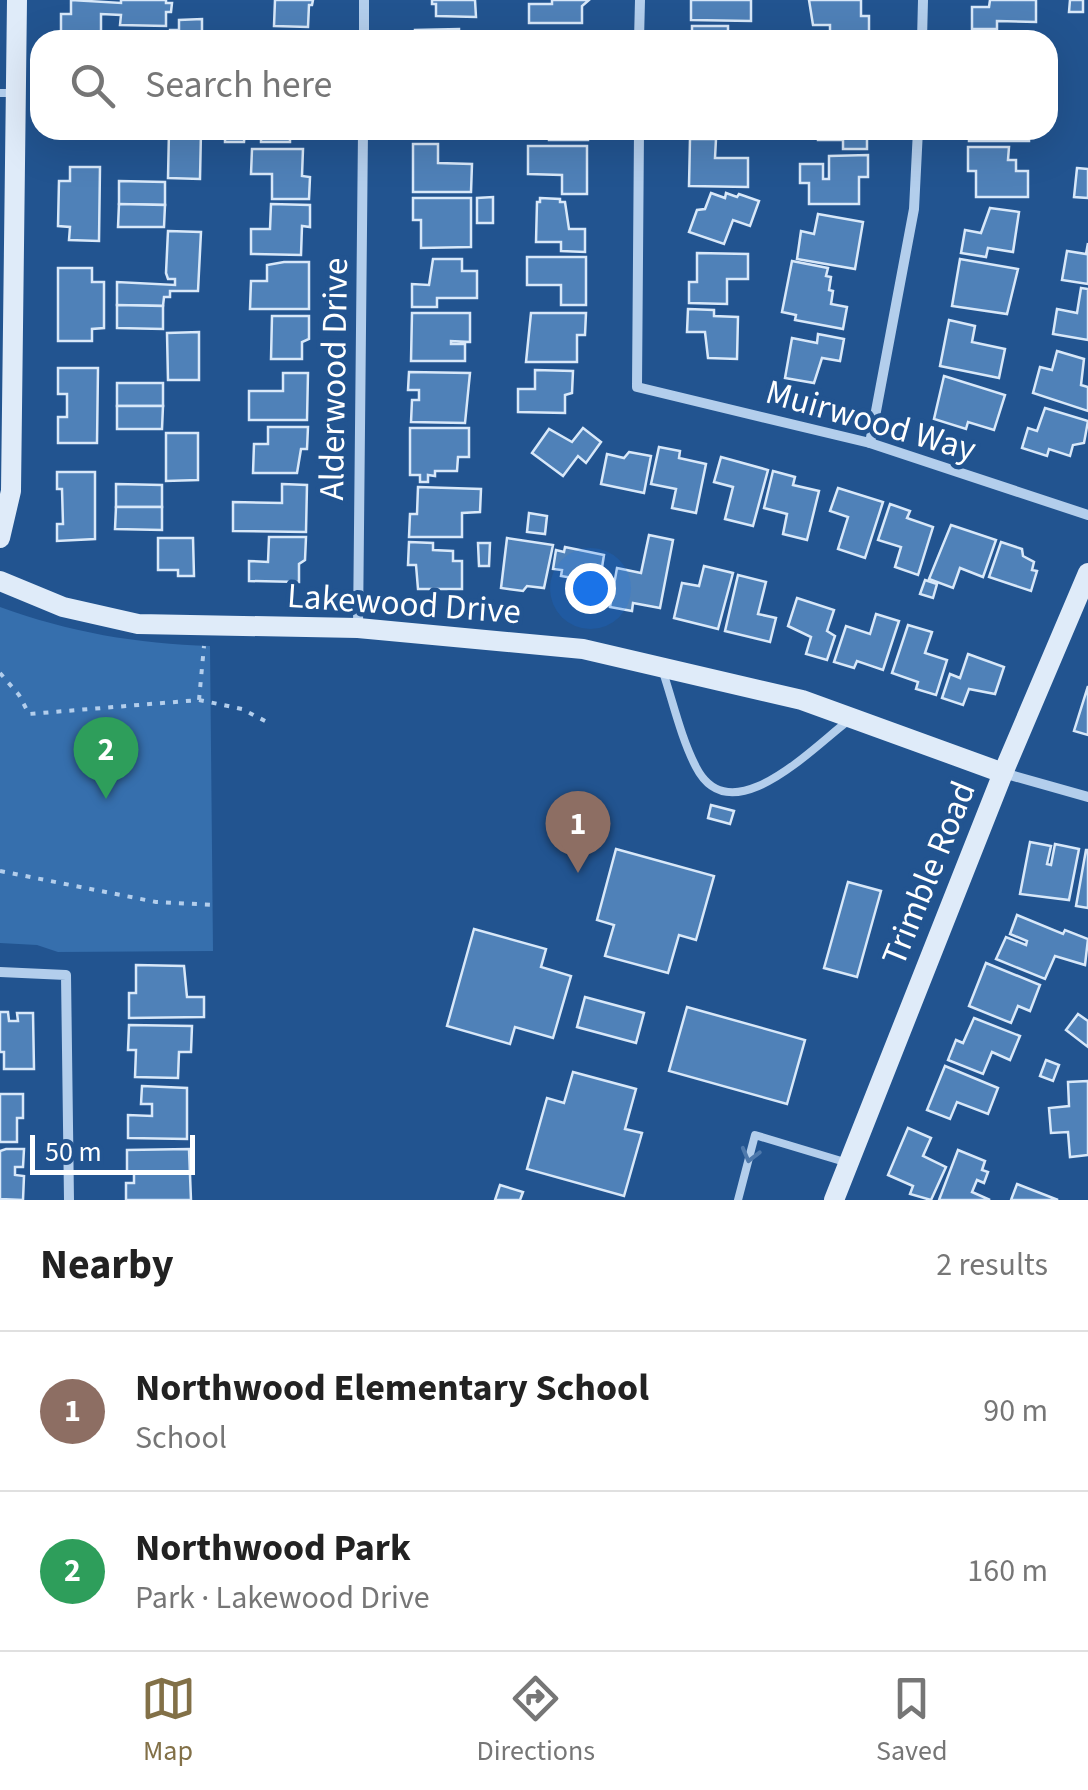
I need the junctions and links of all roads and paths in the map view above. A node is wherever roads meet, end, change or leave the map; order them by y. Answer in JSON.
{"nodes":[{"id":1,"x":16,"y":0,"type":"edge"},
{"id":2,"x":364,"y":0,"type":"edge"},
{"id":3,"x":640,"y":0,"type":"edge"},
{"id":4,"x":922,"y":0,"type":"edge"},
{"id":5,"x":364,"y":30,"type":"edge"},
{"id":6,"x":640,"y":30,"type":"edge"},
{"id":7,"x":922,"y":30,"type":"edge"},
{"id":8,"x":8,"y":93,"type":"edge"},
{"id":9,"x":363,"y":140,"type":"edge"},
{"id":10,"x":639,"y":140,"type":"edge"},
{"id":11,"x":917,"y":140,"type":"edge"},
{"id":12,"x":7,"y":195,"type":"edge"},
{"id":13,"x":6,"y":295,"type":"edge"},
{"id":14,"x":6,"y":396,"type":"edge"},
{"id":15,"x":870,"y":443,"type":"junction"},
{"id":16,"x":1088,"y":516,"type":"edge"},
{"id":17,"x":0,"y":538,"type":"edge"},
{"id":18,"x":1088,"y":573,"type":"edge"},
{"id":19,"x":0,"y":581,"type":"edge"},
{"id":20,"x":358,"y":628,"type":"junction"},
{"id":21,"x":204,"y":646,"type":"dead end"},
{"id":22,"x":662,"y":667,"type":"junction"},
{"id":23,"x":0,"y":673,"type":"edge"},
{"id":24,"x":199,"y":700,"type":"junction"},
{"id":25,"x":852,"y":718,"type":"junction"},
{"id":26,"x":269,"y":723,"type":"dead end"},
{"id":27,"x":1003,"y":773,"type":"junction"},
{"id":28,"x":1088,"y":797,"type":"edge"},
{"id":29,"x":0,"y":871,"type":"edge"},
{"id":30,"x":216,"y":905,"type":"dead end"},
{"id":31,"x":0,"y":972,"type":"edge"},
{"id":32,"x":848,"y":1163,"type":"junction"},
{"id":33,"x":69,"y":1200,"type":"edge"},
{"id":34,"x":738,"y":1200,"type":"edge"},
{"id":35,"x":834,"y":1200,"type":"edge"}],
"edges":[{"from":1,"to":8,"type":"street"},
{"from":2,"to":5,"type":"street"},
{"from":3,"to":6,"type":"street"},
{"from":4,"to":7,"type":"street"},
{"from":8,"to":12,"type":"street"},
{"from":9,"to":20,"type":"street","name":"Alderwood Drive"},
{"from":10,"to":15,"type":"street","name":"Muirwood Way"},
{"from":11,"to":15,"type":"street"},
{"from":12,"to":13,"type":"street"},
{"from":13,"to":14,"type":"street"},
{"from":14,"to":17,"type":"street"},
{"from":15,"to":16,"type":"street","name":"Muirwood Way"},
{"from":18,"to":27,"type":"street","name":"Trimble Road"},
{"from":19,"to":20,"type":"street","name":"Lakewood Drive"},
{"from":20,"to":22,"type":"street","name":"Lakewood Drive"},
{"from":21,"to":24,"type":"path"},
{"from":22,"to":25,"type":"street","name":"Lakewood Drive"},
{"from":22,"to":25,"type":"lane"},
{"from":23,"to":24,"type":"path"},
{"from":24,"to":26,"type":"path"},
{"from":25,"to":27,"type":"street","name":"Lakewood Drive"},
{"from":27,"to":28,"type":"street","name":"Lakewood Drive"},
{"from":27,"to":32,"type":"street","name":"Trimble Road"},
{"from":29,"to":30,"type":"path"},
{"from":31,"to":33,"type":"street"},
{"from":32,"to":34,"type":"lane","one_way":true},
{"from":32,"to":35,"type":"street","name":"Trimble Road"}]}
